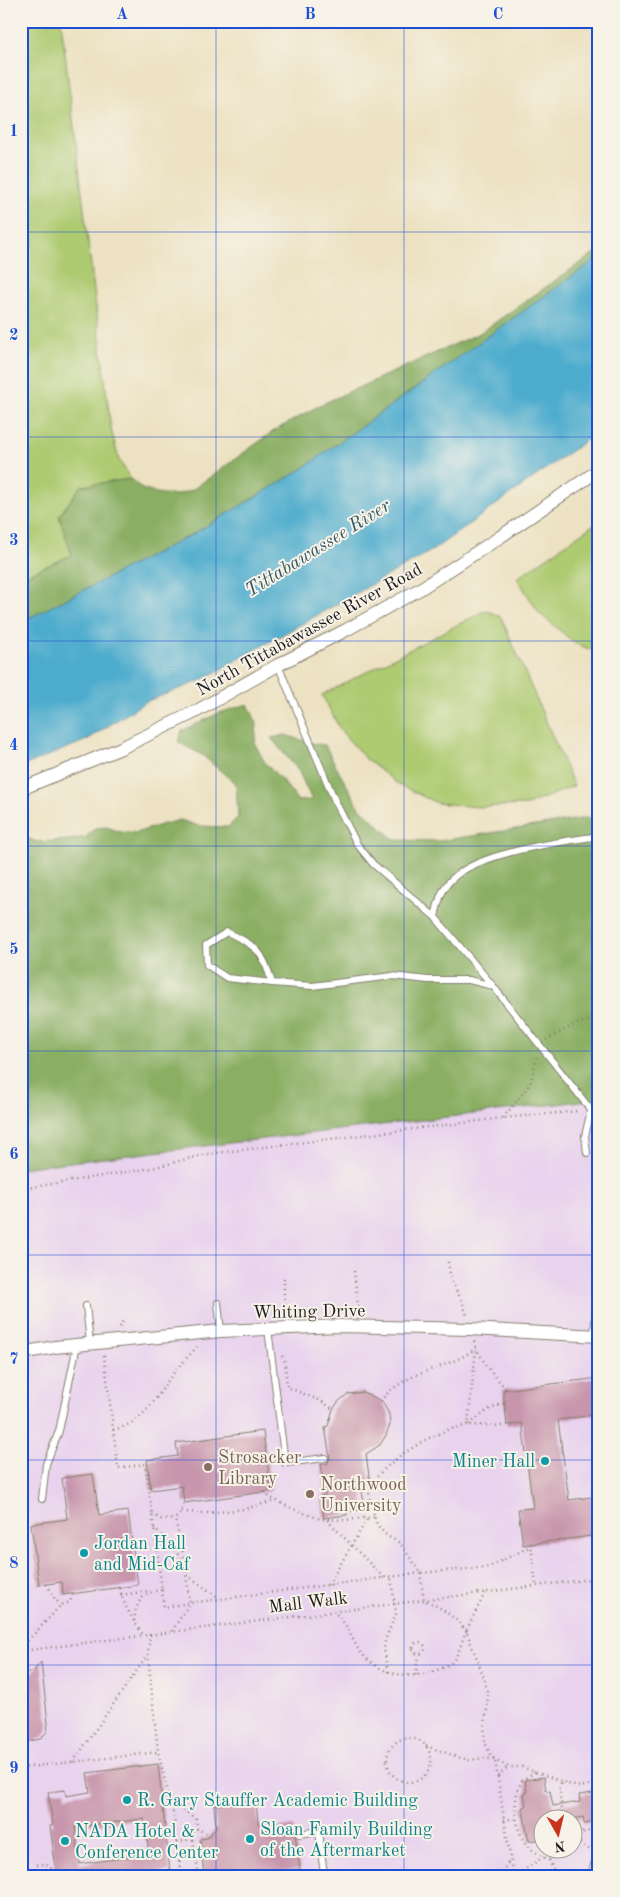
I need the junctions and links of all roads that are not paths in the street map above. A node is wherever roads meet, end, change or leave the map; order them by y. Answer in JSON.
{"nodes":[{"id":1,"x":599,"y":470,"type":"edge"},
{"id":2,"x":278,"y":665,"type":"junction"},
{"id":3,"x":21,"y":789,"type":"edge"},
{"id":4,"x":599,"y":836,"type":"edge"},
{"id":5,"x":435,"y":917,"type":"junction"},
{"id":6,"x":272,"y":983,"type":"junction"},
{"id":7,"x":493,"y":986,"type":"junction"},
{"id":8,"x":599,"y":1106,"type":"edge"},
{"id":9,"x":591,"y":1110,"type":"junction"},
{"id":10,"x":588,"y":1154,"type":"dead end"},
{"id":11,"x":599,"y":1266,"type":"edge"},
{"id":12,"x":218,"y":1302,"type":"dead end"},
{"id":13,"x":86,"y":1306,"type":"dead end"},
{"id":14,"x":268,"y":1329,"type":"junction"},
{"id":15,"x":221,"y":1331,"type":"junction"},
{"id":16,"x":596,"y":1336,"type":"edge"},
{"id":17,"x":83,"y":1344,"type":"junction"},
{"id":18,"x":21,"y":1353,"type":"edge"},
{"id":19,"x":325,"y":1458,"type":"dead end"},
{"id":20,"x":42,"y":1499,"type":"dead end"},
{"id":21,"x":299,"y":1834,"type":"dead end"},
{"id":22,"x":599,"y":1858,"type":"edge"},
{"id":23,"x":21,"y":1874,"type":"edge"},
{"id":24,"x":39,"y":1876,"type":"edge"},
{"id":25,"x":324,"y":1876,"type":"edge"},
{"id":26,"x":592,"y":1876,"type":"edge"}],
"edges":[{"from":1,"to":2,"type":"street","name":"North Tittabawassee River Road"},
{"from":2,"to":3,"type":"street","name":"North Tittabawassee River Road"},
{"from":2,"to":5,"type":"lane"},
{"from":4,"to":5,"type":"lane"},
{"from":5,"to":7,"type":"lane"},
{"from":6,"to":6,"type":"lane"},
{"from":6,"to":7,"type":"lane"},
{"from":7,"to":9,"type":"lane"},
{"from":8,"to":9,"type":"lane"},
{"from":9,"to":10,"type":"lane"},
{"from":11,"to":16,"type":"lane"},
{"from":12,"to":15,"type":"lane"},
{"from":13,"to":17,"type":"lane"},
{"from":14,"to":15,"type":"street","name":"Whiting Drive"},
{"from":14,"to":16,"type":"street","name":"Whiting Drive"},
{"from":14,"to":19,"type":"lane"},
{"from":15,"to":17,"type":"street","name":"Whiting Drive"},
{"from":17,"to":18,"type":"street","name":"Whiting Drive"},
{"from":17,"to":20,"type":"lane"},
{"from":21,"to":25,"type":"lane"},
{"from":22,"to":26,"type":"lane"},
{"from":23,"to":24,"type":"lane"}]}
